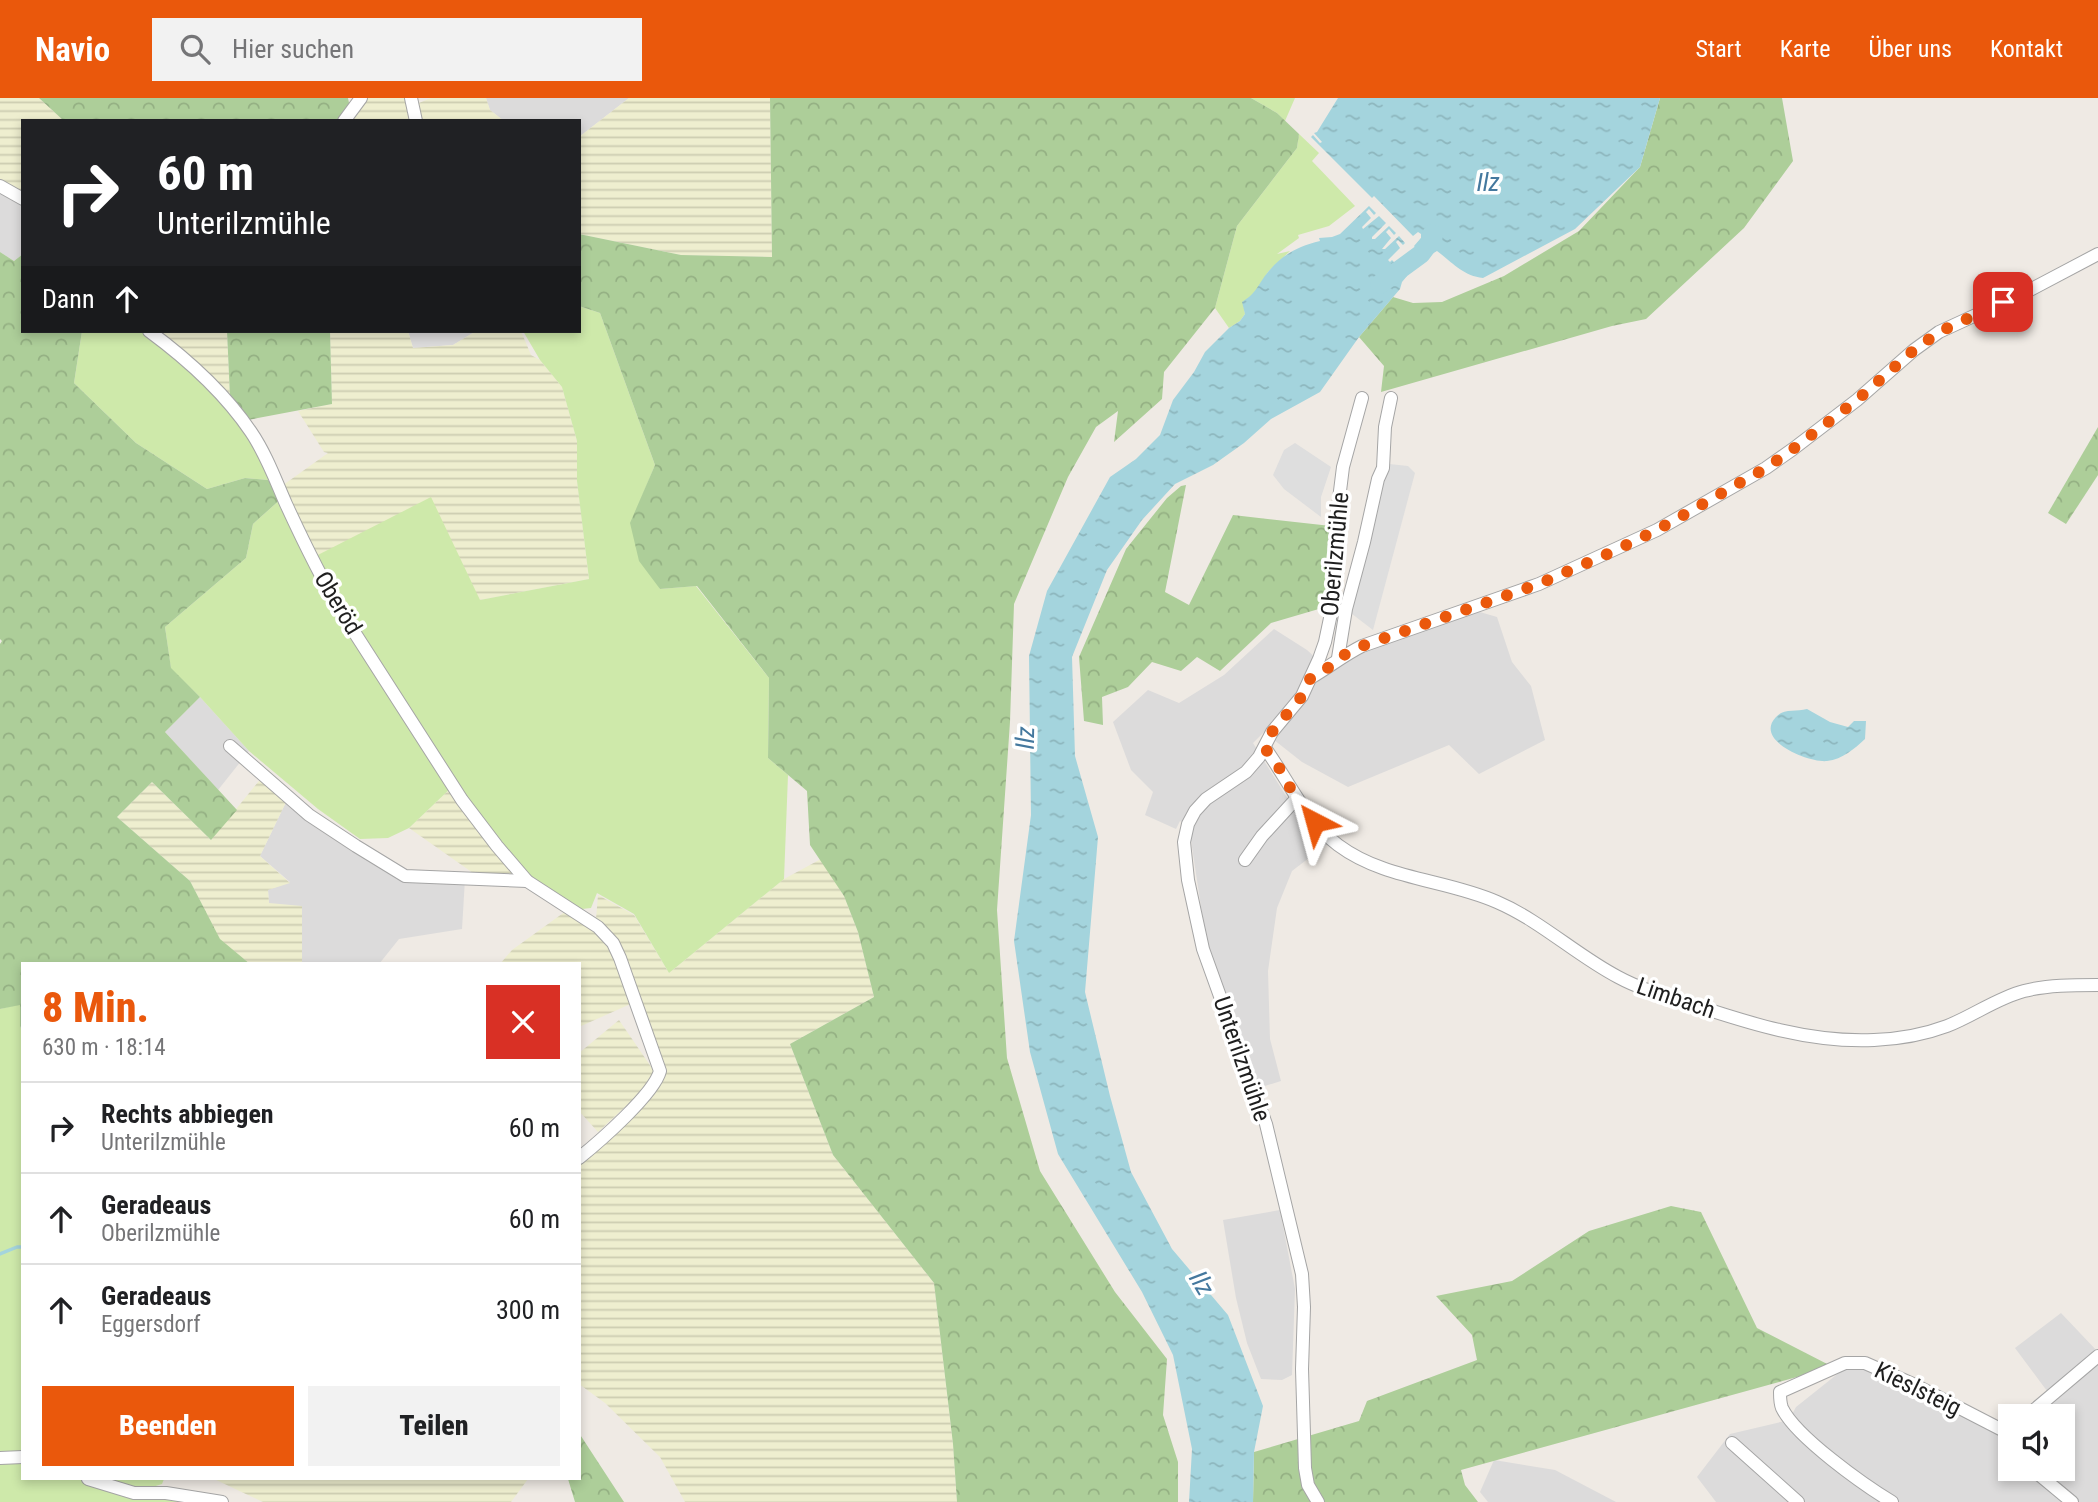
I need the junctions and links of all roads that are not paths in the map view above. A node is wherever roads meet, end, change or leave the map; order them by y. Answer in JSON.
{"nodes":[{"id":1,"x":361,"y":98,"type":"edge"},
{"id":2,"x":411,"y":98,"type":"edge"},
{"id":3,"x":345,"y":119,"type":"edge"},
{"id":4,"x":416,"y":119,"type":"edge"},
{"id":5,"x":0,"y":186,"type":"edge"},
{"id":6,"x":21,"y":198,"type":"edge"},
{"id":7,"x":2098,"y":254,"type":"edge"},
{"id":8,"x":152,"y":333,"type":"edge"},
{"id":9,"x":1362,"y":398,"type":"dead end"},
{"id":10,"x":1391,"y":398,"type":"dead end"},
{"id":11,"x":1338,"y":658,"type":"junction"},
{"id":12,"x":1311,"y":677,"type":"junction"},
{"id":13,"x":230,"y":746,"type":"dead end"},
{"id":14,"x":1265,"y":748,"type":"junction"},
{"id":15,"x":1296,"y":799,"type":"junction"},
{"id":16,"x":1245,"y":860,"type":"dead end"},
{"id":17,"x":527,"y":881,"type":"junction"},
{"id":18,"x":2098,"y":985,"type":"edge"},
{"id":19,"x":581,"y":1156,"type":"edge"},
{"id":20,"x":2098,"y":1356,"type":"edge"},
{"id":21,"x":2041,"y":1404,"type":"edge"},
{"id":22,"x":1998,"y":1428,"type":"edge"},
{"id":23,"x":1732,"y":1443,"type":"dead end"},
{"id":24,"x":21,"y":1457,"type":"edge"},
{"id":25,"x":0,"y":1458,"type":"edge"},
{"id":26,"x":91,"y":1480,"type":"edge"},
{"id":27,"x":172,"y":1480,"type":"edge"},
{"id":28,"x":2047,"y":1481,"type":"edge"},
{"id":29,"x":166,"y":1493,"type":"junction"},
{"id":30,"x":222,"y":1502,"type":"edge"},
{"id":31,"x":1318,"y":1502,"type":"edge"},
{"id":32,"x":1798,"y":1502,"type":"edge"},
{"id":33,"x":1892,"y":1502,"type":"edge"},
{"id":34,"x":2072,"y":1502,"type":"edge"}],
"edges":[{"from":1,"to":3,"type":"street"},
{"from":2,"to":4,"type":"street"},
{"from":5,"to":6,"type":"street"},
{"from":7,"to":11,"type":"street","name":"Oberilzmühle"},
{"from":8,"to":17,"type":"street","name":"Oberöd"},
{"from":9,"to":12,"type":"street","name":"Oberilzmühle"},
{"from":10,"to":11,"type":"street","name":"Oberilzmühle"},
{"from":11,"to":12,"type":"street","name":"Oberilzmühle"},
{"from":12,"to":14,"type":"street","name":"Unterilzmühle"},
{"from":13,"to":17,"type":"street"},
{"from":14,"to":15,"type":"street"},
{"from":14,"to":31,"type":"street","name":"Unterilzmühle"},
{"from":15,"to":16,"type":"street"},
{"from":15,"to":18,"type":"street","name":"Limbach"},
{"from":17,"to":19,"type":"street","name":"Oberöd"},
{"from":20,"to":21,"type":"street"},
{"from":22,"to":33,"type":"street","name":"Kieslsteig"},
{"from":23,"to":32,"type":"street"},
{"from":24,"to":25,"type":"street"},
{"from":26,"to":29,"type":"street"},
{"from":27,"to":29,"type":"street"},
{"from":28,"to":34,"type":"street"},
{"from":29,"to":30,"type":"street"}]}
